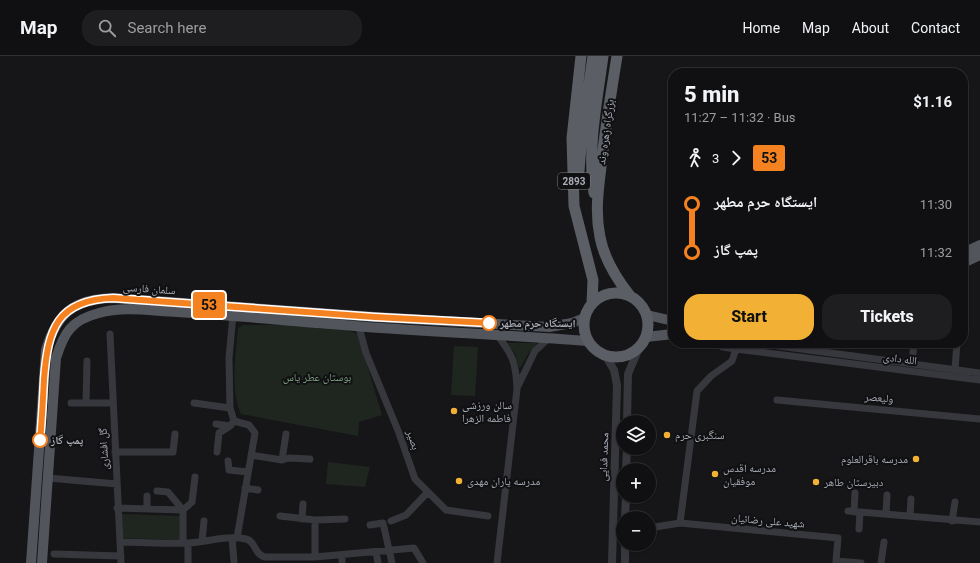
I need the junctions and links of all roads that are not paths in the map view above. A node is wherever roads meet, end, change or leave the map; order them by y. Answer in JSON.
{"nodes":[{"id":1,"x":581,"y":56,"type":"edge"},
{"id":2,"x":593,"y":56,"type":"edge"},
{"id":3,"x":603,"y":56,"type":"edge"},
{"id":4,"x":617,"y":56,"type":"edge"},
{"id":5,"x":574,"y":206,"type":"junction"},
{"id":6,"x":596,"y":208,"type":"junction"},
{"id":7,"x":980,"y":245,"type":"edge"},
{"id":8,"x":968,"y":251,"type":"edge"},
{"id":9,"x":980,"y":255,"type":"edge"},
{"id":10,"x":968,"y":261,"type":"edge"},
{"id":11,"x":630,"y":296,"type":"junction"},
{"id":12,"x":592,"y":303,"type":"junction"},
{"id":13,"x":233,"y":315,"type":"junction"},
{"id":14,"x":647,"y":315,"type":"junction"},
{"id":15,"x":584,"y":318,"type":"junction"},
{"id":16,"x":668,"y":320,"type":"edge"},
{"id":17,"x":359,"y":327,"type":"junction"},
{"id":18,"x":110,"y":334,"type":"dead end"},
{"id":19,"x":497,"y":335,"type":"junction"},
{"id":20,"x":668,"y":335,"type":"edge"},
{"id":21,"x":646,"y":337,"type":"junction"},
{"id":22,"x":549,"y":338,"type":"junction"},
{"id":23,"x":588,"y":341,"type":"junction"},
{"id":24,"x":639,"y":348,"type":"junction"},
{"id":25,"x":732,"y":348,"type":"edge"},
{"id":26,"x":793,"y":348,"type":"edge"},
{"id":27,"x":914,"y":348,"type":"edge"},
{"id":28,"x":957,"y":348,"type":"edge"},
{"id":29,"x":736,"y":349,"type":"junction"},
{"id":30,"x":605,"y":355,"type":"junction"},
{"id":31,"x":87,"y":361,"type":"dead end"},
{"id":32,"x":912,"y":364,"type":"junction"},
{"id":33,"x":955,"y":369,"type":"junction"},
{"id":34,"x":980,"y":373,"type":"edge"},
{"id":35,"x":980,"y":380,"type":"edge"},
{"id":36,"x":517,"y":388,"type":"junction"},
{"id":37,"x":776,"y":400,"type":"dead end"},
{"id":38,"x":70,"y":403,"type":"dead end"},
{"id":39,"x":86,"y":403,"type":"junction"},
{"id":40,"x":113,"y":403,"type":"junction"},
{"id":41,"x":194,"y":403,"type":"dead end"},
{"id":42,"x":230,"y":408,"type":"junction"},
{"id":43,"x":627,"y":415,"type":"edge"},
{"id":44,"x":980,"y":419,"type":"edge"},
{"id":45,"x":216,"y":424,"type":"dead end"},
{"id":46,"x":232,"y":424,"type":"junction"},
{"id":47,"x":175,"y":434,"type":"dead end"},
{"id":48,"x":286,"y":434,"type":"dead end"},
{"id":49,"x":216,"y":448,"type":"dead end"},
{"id":50,"x":115,"y":452,"type":"junction"},
{"id":51,"x":251,"y":455,"type":"junction"},
{"id":52,"x":310,"y":459,"type":"dead end"},
{"id":53,"x":282,"y":460,"type":"junction"},
{"id":54,"x":228,"y":461,"type":"dead end"},
{"id":55,"x":248,"y":472,"type":"junction"},
{"id":56,"x":195,"y":477,"type":"dead end"},
{"id":57,"x":48,"y":478,"type":"junction"},
{"id":58,"x":116,"y":484,"type":"junction"},
{"id":59,"x":245,"y":488,"type":"junction"},
{"id":60,"x":258,"y":490,"type":"dead end"},
{"id":61,"x":157,"y":491,"type":"dead end"},
{"id":62,"x":427,"y":493,"type":"junction"},
{"id":63,"x":855,"y":493,"type":"dead end"},
{"id":64,"x":887,"y":495,"type":"dead end"},
{"id":65,"x":147,"y":496,"type":"dead end"},
{"id":66,"x":911,"y":499,"type":"dead end"},
{"id":67,"x":955,"y":502,"type":"dead end"},
{"id":68,"x":304,"y":504,"type":"dead end"},
{"id":69,"x":117,"y":508,"type":"junction"},
{"id":70,"x":146,"y":509,"type":"junction"},
{"id":71,"x":183,"y":510,"type":"junction"},
{"id":72,"x":854,"y":512,"type":"junction"},
{"id":73,"x":886,"y":514,"type":"junction"},
{"id":74,"x":280,"y":516,"type":"dead end"},
{"id":75,"x":488,"y":516,"type":"dead end"},
{"id":76,"x":910,"y":516,"type":"junction"},
{"id":77,"x":302,"y":519,"type":"junction"},
{"id":78,"x":344,"y":519,"type":"dead end"},
{"id":79,"x":315,"y":520,"type":"junction"},
{"id":80,"x":204,"y":521,"type":"dead end"},
{"id":81,"x":391,"y":521,"type":"dead end"},
{"id":82,"x":952,"y":521,"type":"junction"},
{"id":83,"x":980,"y":522,"type":"edge"},
{"id":84,"x":680,"y":523,"type":"junction"},
{"id":85,"x":370,"y":525,"type":"dead end"},
{"id":86,"x":656,"y":527,"type":"edge"},
{"id":87,"x":859,"y":529,"type":"dead end"},
{"id":88,"x":234,"y":538,"type":"junction"},
{"id":89,"x":202,"y":541,"type":"junction"},
{"id":90,"x":120,"y":542,"type":"junction"},
{"id":91,"x":884,"y":542,"type":"dead end"},
{"id":92,"x":185,"y":543,"type":"junction"},
{"id":93,"x":388,"y":551,"type":"junction"},
{"id":94,"x":625,"y":551,"type":"edge"},
{"id":95,"x":376,"y":552,"type":"junction"},
{"id":96,"x":54,"y":554,"type":"dead end"},
{"id":97,"x":342,"y":555,"type":"junction"},
{"id":98,"x":315,"y":557,"type":"junction"},
{"id":99,"x":121,"y":560,"type":"edge"},
{"id":100,"x":305,"y":560,"type":"edge"},
{"id":101,"x":234,"y":561,"type":"dead end"},
{"id":102,"x":31,"y":563,"type":"edge"},
{"id":103,"x":42,"y":563,"type":"edge"},
{"id":104,"x":188,"y":563,"type":"edge"},
{"id":105,"x":342,"y":563,"type":"edge"},
{"id":106,"x":378,"y":563,"type":"edge"},
{"id":107,"x":392,"y":563,"type":"edge"},
{"id":108,"x":424,"y":563,"type":"edge"},
{"id":109,"x":497,"y":563,"type":"edge"},
{"id":110,"x":612,"y":563,"type":"edge"},
{"id":111,"x":624,"y":563,"type":"edge"},
{"id":112,"x":861,"y":563,"type":"edge"},
{"id":113,"x":881,"y":563,"type":"edge"}],
"edges":[{"from":1,"to":5,"type":"highway","name":"بزرگراه زهره وند","number":"2893"},
{"from":2,"to":5,"type":"highway","name":"بزرگراه زهره وند"},
{"from":3,"to":6,"type":"highway","name":"بزرگراه زهره وند"},
{"from":4,"to":6,"type":"highway","name":"بزرگراه زهره وند","number":"2893"},
{"from":5,"to":12,"type":"highway","name":"بزرگراه زهره وند","number":"2893"},
{"from":6,"to":11,"type":"highway","name":"بزرگراه زهره وند","number":"2893"},
{"from":7,"to":8,"type":"main road"},
{"from":9,"to":10,"type":"main road"},
{"from":11,"to":12,"type":"highway"},
{"from":11,"to":14,"type":"highway"},
{"from":12,"to":15,"type":"highway"},
{"from":13,"to":17,"type":"main road","name":"سلمان فارسی"},
{"from":13,"to":42,"type":"street"},
{"from":13,"to":57,"type":"main road","name":"سلمان فارسی"},
{"from":14,"to":16,"type":"main road"},
{"from":14,"to":21,"type":"highway"},
{"from":15,"to":23,"type":"highway"},
{"from":15,"to":102,"type":"main road","name":"سلمان فارسی"},
{"from":17,"to":19,"type":"main road","name":"سلمان فارسی"},
{"from":17,"to":62,"type":"street","name":"بصیر"},
{"from":18,"to":40,"type":"street","name":"گل افشاری"},
{"from":19,"to":22,"type":"main road","name":"سلمان فارسی"},
{"from":19,"to":36,"type":"street"},
{"from":20,"to":21,"type":"main road"},
{"from":21,"to":24,"type":"highway"},
{"from":22,"to":23,"type":"main road","name":"سلمان فارسی"},
{"from":22,"to":36,"type":"street"},
{"from":23,"to":30,"type":"highway"},
{"from":24,"to":30,"type":"highway"},
{"from":24,"to":43,"type":"street"},
{"from":25,"to":29,"type":"street","name":"الله دادی"},
{"from":26,"to":32,"type":"street","name":"الله دادی"},
{"from":27,"to":32,"type":"street"},
{"from":28,"to":33,"type":"street"},
{"from":29,"to":35,"type":"street","name":"الله دادی"},
{"from":29,"to":84,"type":"street"},
{"from":30,"to":110,"type":"street","name":"محمد فدایی"},
{"from":31,"to":39,"type":"street"},
{"from":32,"to":33,"type":"street","name":"الله دادی"},
{"from":33,"to":34,"type":"street","name":"الله دادی"},
{"from":36,"to":109,"type":"street"},
{"from":37,"to":44,"type":"street","name":"ولیعصر"},
{"from":38,"to":39,"type":"street"},
{"from":39,"to":40,"type":"street"},
{"from":40,"to":50,"type":"street","name":"گل افشاری"},
{"from":41,"to":42,"type":"street"},
{"from":42,"to":46,"type":"street"},
{"from":45,"to":46,"type":"street"},
{"from":46,"to":49,"type":"street"},
{"from":46,"to":51,"type":"street"},
{"from":47,"to":50,"type":"street"},
{"from":48,"to":53,"type":"street"},
{"from":50,"to":58,"type":"street","name":"گل افشاری"},
{"from":51,"to":53,"type":"street"},
{"from":51,"to":55,"type":"street"},
{"from":52,"to":53,"type":"street"},
{"from":54,"to":55,"type":"street"},
{"from":55,"to":59,"type":"street"},
{"from":56,"to":71,"type":"street"},
{"from":57,"to":58,"type":"street"},
{"from":57,"to":103,"type":"main road","name":"سلمان فارسی"},
{"from":58,"to":69,"type":"street","name":"گل افشاری"},
{"from":59,"to":60,"type":"street"},
{"from":59,"to":88,"type":"street"},
{"from":61,"to":71,"type":"street"},
{"from":62,"to":75,"type":"street","name":"بصیر"},
{"from":62,"to":81,"type":"street"},
{"from":63,"to":72,"type":"street"},
{"from":64,"to":73,"type":"street"},
{"from":65,"to":70,"type":"street"},
{"from":66,"to":76,"type":"street"},
{"from":67,"to":82,"type":"street"},
{"from":68,"to":77,"type":"street"},
{"from":69,"to":70,"type":"street"},
{"from":69,"to":90,"type":"street","name":"گل افشاری"},
{"from":70,"to":71,"type":"street"},
{"from":71,"to":92,"type":"street"},
{"from":72,"to":73,"type":"street"},
{"from":72,"to":87,"type":"street"},
{"from":73,"to":76,"type":"street"},
{"from":74,"to":77,"type":"street"},
{"from":76,"to":82,"type":"street"},
{"from":77,"to":79,"type":"street"},
{"from":78,"to":79,"type":"street"},
{"from":79,"to":98,"type":"street"},
{"from":80,"to":89,"type":"street"},
{"from":82,"to":83,"type":"street"},
{"from":84,"to":86,"type":"street","name":"شهید علی رضائیان"},
{"from":84,"to":112,"type":"street","name":"شهید علی رضائیان"},
{"from":85,"to":93,"type":"street"},
{"from":88,"to":89,"type":"street"},
{"from":88,"to":100,"type":"street"},
{"from":88,"to":101,"type":"street"},
{"from":89,"to":92,"type":"street"},
{"from":90,"to":92,"type":"street"},
{"from":90,"to":99,"type":"street","name":"گل افشاری"},
{"from":91,"to":113,"type":"street"},
{"from":92,"to":104,"type":"street"},
{"from":93,"to":95,"type":"street"},
{"from":93,"to":107,"type":"street"},
{"from":93,"to":108,"type":"street"},
{"from":94,"to":111,"type":"street"},
{"from":95,"to":97,"type":"street"},
{"from":95,"to":106,"type":"street"},
{"from":96,"to":99,"type":"street"},
{"from":97,"to":98,"type":"street"},
{"from":97,"to":105,"type":"street"},
{"from":98,"to":100,"type":"street"}]}
